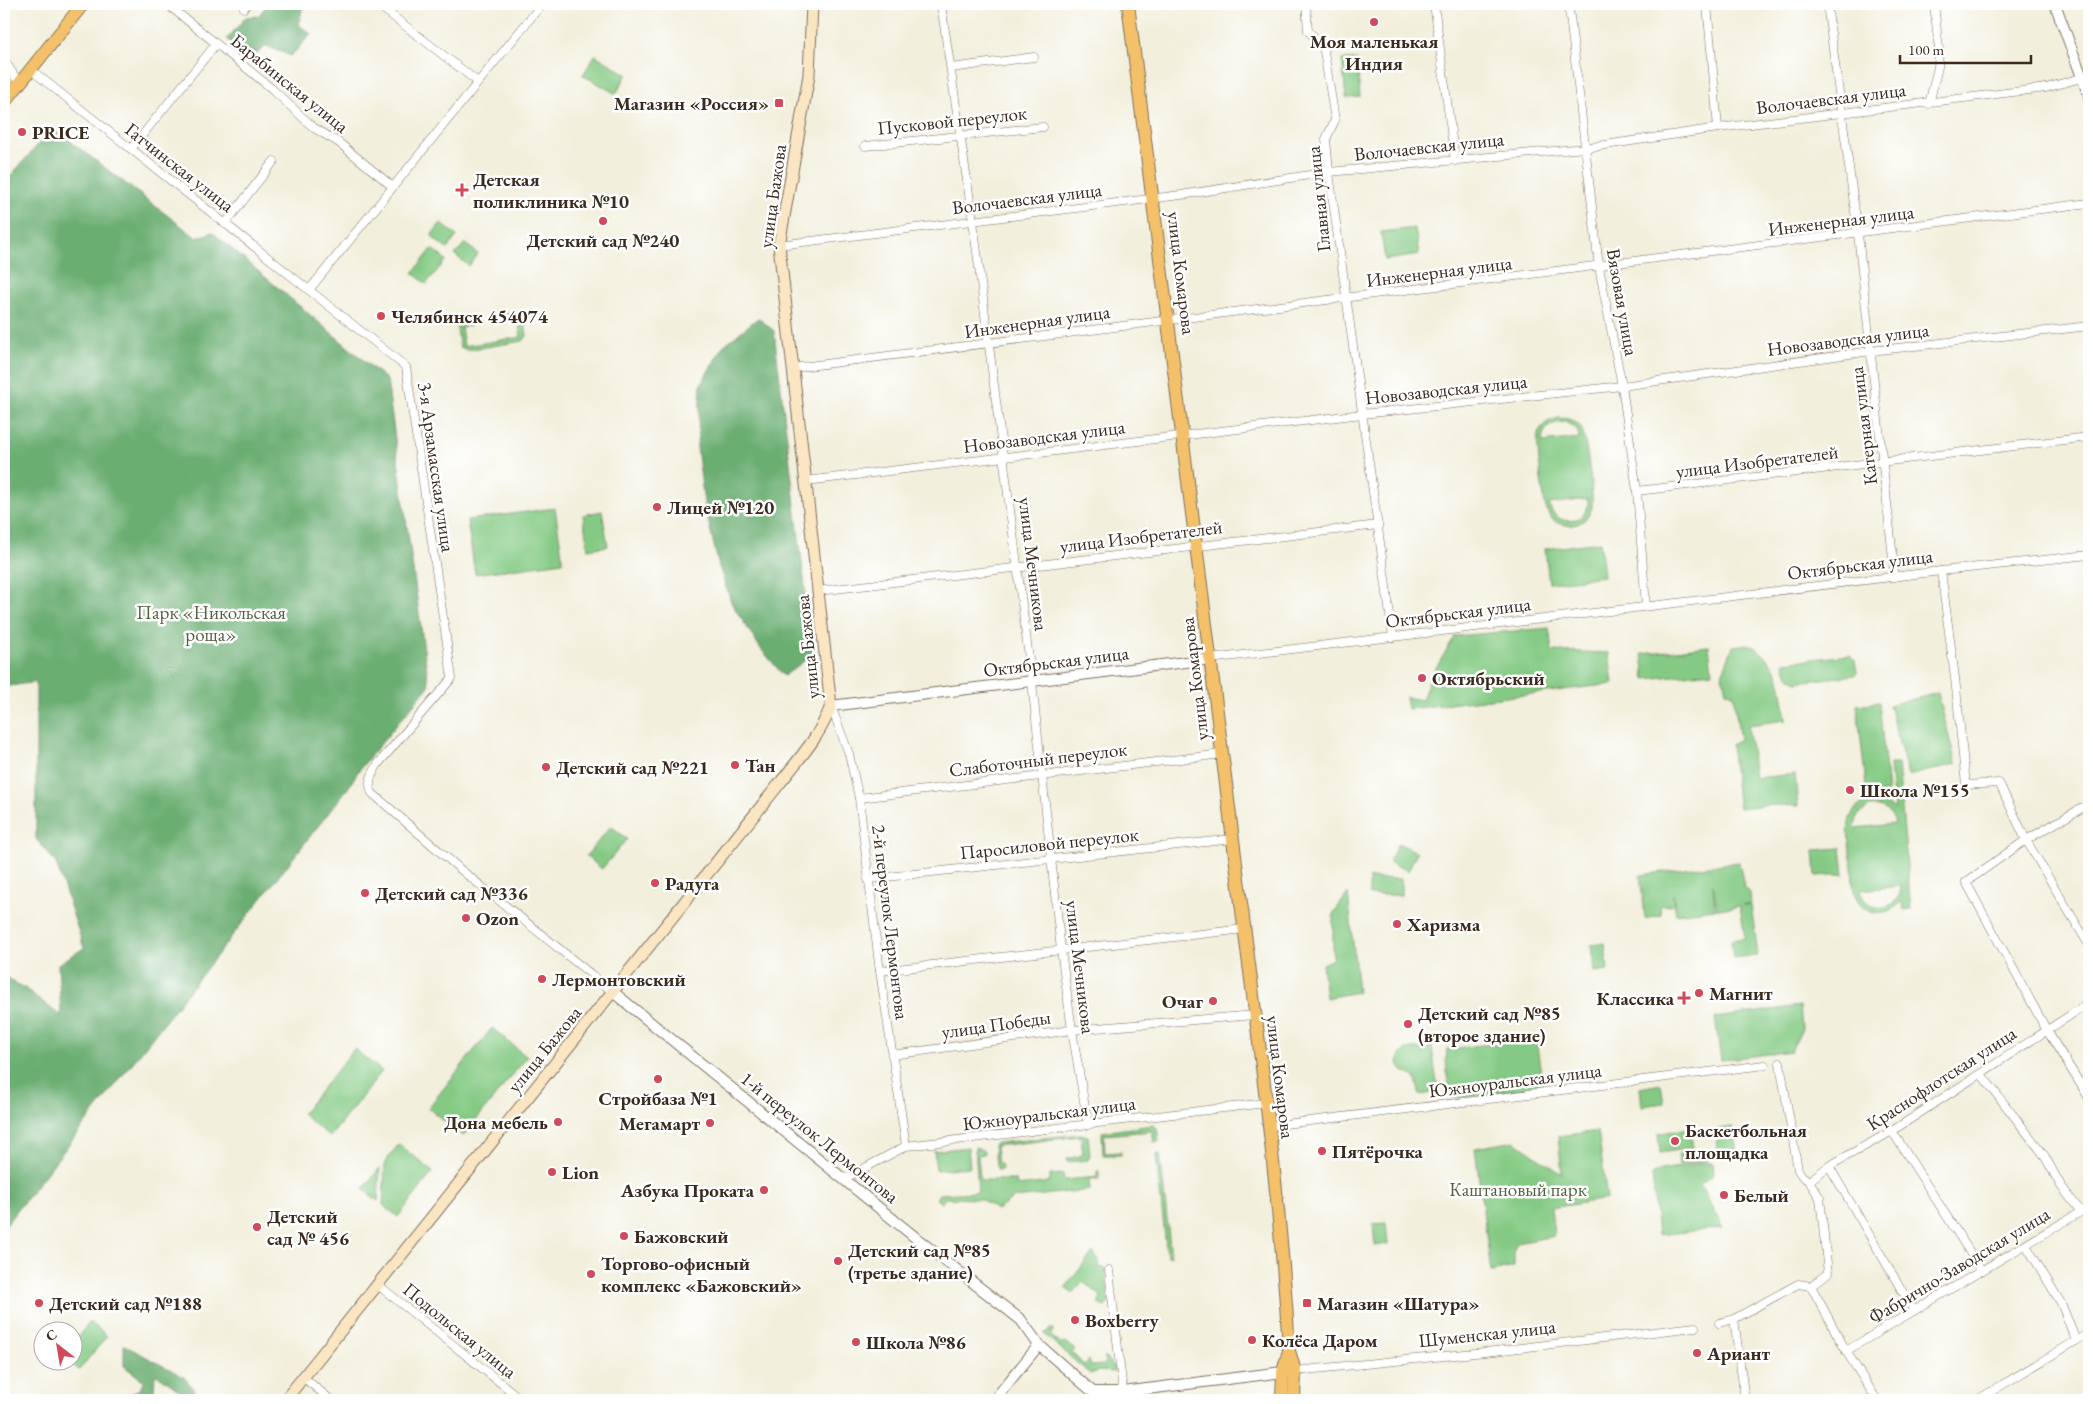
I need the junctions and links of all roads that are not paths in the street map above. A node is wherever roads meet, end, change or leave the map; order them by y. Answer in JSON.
{"nodes":[{"id":1,"x":83,"y":4,"type":"edge"},
{"id":2,"x":167,"y":4,"type":"edge"},
{"id":3,"x":377,"y":4,"type":"edge"},
{"id":4,"x":542,"y":4,"type":"edge"},
{"id":5,"x":812,"y":4,"type":"edge"},
{"id":6,"x":941,"y":4,"type":"edge"},
{"id":7,"x":1128,"y":4,"type":"edge"},
{"id":8,"x":1306,"y":4,"type":"edge"},
{"id":9,"x":1434,"y":4,"type":"edge"},
{"id":10,"x":1567,"y":4,"type":"edge"},
{"id":11,"x":1707,"y":4,"type":"edge"},
{"id":12,"x":1827,"y":4,"type":"edge"},
{"id":13,"x":1934,"y":4,"type":"edge"},
{"id":14,"x":2054,"y":4,"type":"edge"},
{"id":15,"x":216,"y":44,"type":"junction"},
{"id":16,"x":1034,"y":57,"type":"dead end"},
{"id":17,"x":4,"y":60,"type":"edge"},
{"id":18,"x":950,"y":68,"type":"junction"},
{"id":19,"x":30,"y":69,"type":"junction"},
{"id":20,"x":478,"y":82,"type":"junction"},
{"id":21,"x":2085,"y":82,"type":"edge"},
{"id":22,"x":19,"y":83,"type":"junction"},
{"id":23,"x":2089,"y":96,"type":"edge"},
{"id":24,"x":4,"y":103,"type":"edge"},
{"id":25,"x":1929,"y":104,"type":"junction"},
{"id":26,"x":1841,"y":113,"type":"junction"},
{"id":27,"x":1043,"y":127,"type":"dead end"},
{"id":28,"x":1718,"y":128,"type":"junction"},
{"id":29,"x":961,"y":137,"type":"junction"},
{"id":30,"x":865,"y":146,"type":"dead end"},
{"id":31,"x":1585,"y":148,"type":"junction"},
{"id":32,"x":131,"y":149,"type":"junction"},
{"id":33,"x":274,"y":161,"type":"dead end"},
{"id":34,"x":1455,"y":161,"type":"junction"},
{"id":35,"x":1329,"y":172,"type":"junction"},
{"id":36,"x":393,"y":187,"type":"junction"},
{"id":37,"x":1153,"y":199,"type":"junction"},
{"id":38,"x":2089,"y":203,"type":"edge"},
{"id":39,"x":973,"y":220,"type":"junction"},
{"id":40,"x":226,"y":224,"type":"junction"},
{"id":41,"x":1858,"y":234,"type":"junction"},
{"id":42,"x":779,"y":245,"type":"junction"},
{"id":43,"x":1599,"y":267,"type":"junction"},
{"id":44,"x":308,"y":290,"type":"junction"},
{"id":45,"x":1346,"y":299,"type":"junction"},
{"id":46,"x":1168,"y":320,"type":"junction"},
{"id":47,"x":2089,"y":326,"type":"edge"},
{"id":48,"x":989,"y":344,"type":"junction"},
{"id":49,"x":1871,"y":351,"type":"junction"},
{"id":50,"x":793,"y":368,"type":"junction"},
{"id":51,"x":1622,"y":386,"type":"junction"},
{"id":52,"x":1362,"y":414,"type":"junction"},
{"id":53,"x":1184,"y":435,"type":"junction"},
{"id":54,"x":2089,"y":437,"type":"edge"},
{"id":55,"x":1004,"y":457,"type":"junction"},
{"id":56,"x":1884,"y":463,"type":"junction"},
{"id":57,"x":806,"y":481,"type":"junction"},
{"id":58,"x":1637,"y":492,"type":"junction"},
{"id":59,"x":1378,"y":525,"type":"junction"},
{"id":60,"x":1197,"y":545,"type":"junction"},
{"id":61,"x":2089,"y":556,"type":"edge"},
{"id":62,"x":1018,"y":567,"type":"junction"},
{"id":63,"x":1941,"y":571,"type":"junction"},
{"id":64,"x":1895,"y":577,"type":"junction"},
{"id":65,"x":818,"y":591,"type":"junction"},
{"id":66,"x":1646,"y":606,"type":"junction"},
{"id":67,"x":1393,"y":638,"type":"junction"},
{"id":68,"x":1210,"y":659,"type":"junction"},
{"id":69,"x":1032,"y":682,"type":"junction"},
{"id":70,"x":831,"y":706,"type":"junction"},
{"id":71,"x":1222,"y":754,"type":"junction"},
{"id":72,"x":1042,"y":775,"type":"junction"},
{"id":73,"x":372,"y":793,"type":"joint"},
{"id":74,"x":859,"y":798,"type":"junction"},
{"id":75,"x":2089,"y":804,"type":"edge"},
{"id":76,"x":1233,"y":839,"type":"junction"},
{"id":77,"x":2026,"y":840,"type":"junction"},
{"id":78,"x":1051,"y":859,"type":"junction"},
{"id":79,"x":868,"y":879,"type":"junction"},
{"id":80,"x":1244,"y":929,"type":"junction"},
{"id":81,"x":2089,"y":945,"type":"edge"},
{"id":82,"x":1061,"y":950,"type":"junction"},
{"id":83,"x":880,"y":970,"type":"junction"},
{"id":84,"x":613,"y":992,"type":"junction"},
{"id":85,"x":2089,"y":1003,"type":"edge"},
{"id":86,"x":1255,"y":1014,"type":"junction"},
{"id":87,"x":1072,"y":1030,"type":"junction"},
{"id":88,"x":2046,"y":1030,"type":"junction"},
{"id":89,"x":892,"y":1055,"type":"junction"},
{"id":90,"x":1780,"y":1063,"type":"dead end"},
{"id":91,"x":1765,"y":1065,"type":"dead end"},
{"id":92,"x":1981,"y":1074,"type":"junction"},
{"id":93,"x":2089,"y":1098,"type":"edge"},
{"id":94,"x":1266,"y":1103,"type":"junction"},
{"id":95,"x":1088,"y":1125,"type":"junction"},
{"id":96,"x":1269,"y":1126,"type":"junction"},
{"id":97,"x":1892,"y":1131,"type":"junction"},
{"id":98,"x":906,"y":1146,"type":"junction"},
{"id":99,"x":1829,"y":1166,"type":"junction"},
{"id":100,"x":844,"y":1179,"type":"junction"},
{"id":101,"x":1809,"y":1181,"type":"junction"},
{"id":102,"x":2089,"y":1207,"type":"edge"},
{"id":103,"x":2081,"y":1212,"type":"junction"},
{"id":104,"x":2026,"y":1245,"type":"junction"},
{"id":105,"x":1109,"y":1270,"type":"dead end"},
{"id":106,"x":1982,"y":1271,"type":"junction"},
{"id":107,"x":378,"y":1285,"type":"junction"},
{"id":108,"x":1811,"y":1286,"type":"junction"},
{"id":109,"x":1914,"y":1311,"type":"junction"},
{"id":110,"x":1734,"y":1319,"type":"junction"},
{"id":111,"x":1719,"y":1324,"type":"dead end"},
{"id":112,"x":1695,"y":1327,"type":"dead end"},
{"id":113,"x":2089,"y":1333,"type":"edge"},
{"id":114,"x":2076,"y":1341,"type":"junction"},
{"id":115,"x":1040,"y":1345,"type":"junction"},
{"id":116,"x":1846,"y":1351,"type":"junction"},
{"id":117,"x":1289,"y":1372,"type":"junction"},
{"id":118,"x":303,"y":1377,"type":"junction"},
{"id":119,"x":1123,"y":1392,"type":"junction"},
{"id":120,"x":285,"y":1400,"type":"edge"},
{"id":121,"x":331,"y":1400,"type":"edge"},
{"id":122,"x":520,"y":1400,"type":"edge"},
{"id":123,"x":994,"y":1400,"type":"edge"},
{"id":124,"x":1282,"y":1400,"type":"edge"},
{"id":125,"x":1294,"y":1400,"type":"edge"},
{"id":126,"x":1745,"y":1400,"type":"edge"},
{"id":127,"x":1877,"y":1400,"type":"edge"},
{"id":128,"x":1977,"y":1400,"type":"edge"}],
"edges":[{"from":1,"to":19,"type":"main road"},
{"from":2,"to":15,"type":"street","name":"Барабинская улица"},
{"from":3,"to":20,"type":"street"},
{"from":4,"to":20,"type":"street"},
{"from":5,"to":42,"type":"main road","name":"улица Бажова"},
{"from":6,"to":18,"type":"street","name":"улица Мечникова"},
{"from":7,"to":37,"type":"main road","name":"улица Комарова"},
{"from":8,"to":35,"type":"street","name":"Главная улица"},
{"from":9,"to":34,"type":"street"},
{"from":10,"to":31,"type":"street","name":"Вязовая улица"},
{"from":11,"to":28,"type":"street"},
{"from":12,"to":26,"type":"street","name":"Катерная улица"},
{"from":13,"to":25,"type":"street"},
{"from":14,"to":21,"type":"street"},
{"from":15,"to":32,"type":"street"},
{"from":15,"to":36,"type":"street","name":"Барабинская улица"},
{"from":16,"to":18,"type":"street"},
{"from":17,"to":22,"type":"street"},
{"from":18,"to":29,"type":"street","name":"улица Мечникова"},
{"from":19,"to":22,"type":"main road"},
{"from":19,"to":32,"type":"street","name":"Гатчинская улица"},
{"from":20,"to":36,"type":"street"},
{"from":21,"to":23,"type":"street"},
{"from":21,"to":25,"type":"street","name":"Волочаевская улица"},
{"from":22,"to":24,"type":"main road"},
{"from":25,"to":26,"type":"street","name":"Волочаевская улица"},
{"from":26,"to":28,"type":"street","name":"Волочаевская улица"},
{"from":26,"to":41,"type":"street","name":"Катерная улица"},
{"from":27,"to":29,"type":"street","name":"Пусковой переулок"},
{"from":28,"to":31,"type":"street","name":"Волочаевская улица"},
{"from":29,"to":30,"type":"street","name":"Пусковой переулок"},
{"from":29,"to":39,"type":"street","name":"улица Мечникова"},
{"from":31,"to":34,"type":"street","name":"Волочаевская улица"},
{"from":31,"to":43,"type":"street","name":"Вязовая улица"},
{"from":32,"to":40,"type":"street","name":"Гатчинская улица"},
{"from":33,"to":40,"type":"street"},
{"from":34,"to":35,"type":"street","name":"Волочаевская улица"},
{"from":35,"to":37,"type":"street","name":"Волочаевская улица"},
{"from":35,"to":45,"type":"street","name":"Главная улица"},
{"from":36,"to":44,"type":"street"},
{"from":37,"to":39,"type":"street","name":"Волочаевская улица"},
{"from":37,"to":46,"type":"main road","name":"улица Комарова"},
{"from":38,"to":41,"type":"street","name":"Инженерная улица"},
{"from":39,"to":42,"type":"street","name":"Волочаевская улица"},
{"from":39,"to":48,"type":"street","name":"улица Мечникова"},
{"from":40,"to":44,"type":"street","name":"Гатчинская улица"},
{"from":41,"to":43,"type":"street","name":"Инженерная улица"},
{"from":41,"to":49,"type":"street","name":"Катерная улица"},
{"from":42,"to":50,"type":"main road","name":"улица Бажова"},
{"from":43,"to":45,"type":"street","name":"Инженерная улица"},
{"from":43,"to":51,"type":"street","name":"Вязовая улица"},
{"from":44,"to":73,"type":"street","name":"3-я Арзамасская улица"},
{"from":45,"to":46,"type":"street","name":"Инженерная улица"},
{"from":45,"to":52,"type":"street","name":"Главная улица"},
{"from":46,"to":48,"type":"street","name":"Инженерная улица"},
{"from":46,"to":53,"type":"main road","name":"улица Комарова"},
{"from":47,"to":49,"type":"street","name":"Новозаводская улица"},
{"from":48,"to":50,"type":"street","name":"Инженерная улица"},
{"from":48,"to":55,"type":"street","name":"улица Мечникова"},
{"from":49,"to":51,"type":"street","name":"Новозаводская улица"},
{"from":49,"to":56,"type":"street","name":"Катерная улица"},
{"from":50,"to":57,"type":"main road","name":"улица Бажова"},
{"from":51,"to":52,"type":"street","name":"Новозаводская улица"},
{"from":51,"to":58,"type":"street","name":"Вязовая улица"},
{"from":52,"to":53,"type":"street","name":"Новозаводская улица"},
{"from":52,"to":59,"type":"street","name":"Главная улица"},
{"from":53,"to":55,"type":"street","name":"Новозаводская улица"},
{"from":53,"to":60,"type":"main road","name":"улица Комарова"},
{"from":54,"to":56,"type":"street","name":"улица Изобретателей"},
{"from":55,"to":57,"type":"street","name":"Новозаводская улица"},
{"from":55,"to":62,"type":"street","name":"улица Мечникова"},
{"from":56,"to":58,"type":"street","name":"улица Изобретателей"},
{"from":56,"to":64,"type":"street","name":"Катерная улица"},
{"from":57,"to":65,"type":"main road","name":"улица Бажова"},
{"from":58,"to":66,"type":"street","name":"Вязовая улица"},
{"from":59,"to":60,"type":"street","name":"улица Изобретателей"},
{"from":59,"to":67,"type":"street","name":"Главная улица"},
{"from":60,"to":62,"type":"street","name":"улица Изобретателей"},
{"from":60,"to":68,"type":"main road","name":"улица Комарова"},
{"from":61,"to":63,"type":"street","name":"Октябрьская улица"},
{"from":62,"to":65,"type":"street","name":"улица Изобретателей"},
{"from":62,"to":69,"type":"street","name":"улица Мечникова"},
{"from":63,"to":64,"type":"street","name":"Октябрьская улица"},
{"from":63,"to":77,"type":"street"},
{"from":64,"to":66,"type":"street","name":"Октябрьская улица"},
{"from":65,"to":70,"type":"main road","name":"улица Бажова"},
{"from":66,"to":67,"type":"street","name":"Октябрьская улица"},
{"from":67,"to":68,"type":"street","name":"Октябрьская улица"},
{"from":68,"to":69,"type":"street","name":"Октябрьская улица"},
{"from":68,"to":71,"type":"main road","name":"улица Комарова"},
{"from":69,"to":70,"type":"street","name":"Октябрьская улица"},
{"from":69,"to":72,"type":"street","name":"улица Мечникова"},
{"from":70,"to":74,"type":"street","name":"2-й переулок Лермонтова"},
{"from":70,"to":84,"type":"main road","name":"улица Бажова"},
{"from":71,"to":72,"type":"street","name":"Слаботочный переулок"},
{"from":71,"to":76,"type":"main road","name":"улица Комарова"},
{"from":72,"to":74,"type":"street","name":"Слаботочный переулок"},
{"from":72,"to":78,"type":"street","name":"улица Мечникова"},
{"from":73,"to":84,"type":"street","name":"1-й переулок Лермонтова"},
{"from":74,"to":79,"type":"street","name":"2-й переулок Лермонтова"},
{"from":75,"to":77,"type":"street"},
{"from":76,"to":78,"type":"street","name":"Паросиловой переулок"},
{"from":76,"to":80,"type":"main road","name":"улица Комарова"},
{"from":77,"to":81,"type":"street"},
{"from":77,"to":88,"type":"street"},
{"from":78,"to":79,"type":"street","name":"Паросиловой переулок"},
{"from":78,"to":82,"type":"street","name":"улица Мечникова"},
{"from":79,"to":83,"type":"street","name":"2-й переулок Лермонтова"},
{"from":80,"to":82,"type":"street"},
{"from":80,"to":86,"type":"main road","name":"улица Комарова"},
{"from":82,"to":83,"type":"street"},
{"from":82,"to":87,"type":"street","name":"улица Мечникова"},
{"from":83,"to":89,"type":"street","name":"2-й переулок Лермонтова"},
{"from":84,"to":100,"type":"street","name":"1-й переулок Лермонтова"},
{"from":84,"to":107,"type":"main road","name":"улица Бажова"},
{"from":85,"to":88,"type":"street","name":"Краснофлотская улица"},
{"from":86,"to":87,"type":"street","name":"улица Победы"},
{"from":86,"to":94,"type":"main road","name":"улица Комарова"},
{"from":87,"to":89,"type":"street","name":"улица Победы"},
{"from":87,"to":95,"type":"street","name":"улица Мечникова"},
{"from":88,"to":92,"type":"street","name":"Краснофлотская улица"},
{"from":88,"to":93,"type":"street"},
{"from":89,"to":98,"type":"street","name":"2-й переулок Лермонтова"},
{"from":90,"to":101,"type":"street"},
{"from":91,"to":96,"type":"street","name":"Южноуральская улица"},
{"from":92,"to":97,"type":"street","name":"Краснофлотская улица"},
{"from":92,"to":103,"type":"street"},
{"from":94,"to":95,"type":"street","name":"Южноуральская улица"},
{"from":94,"to":96,"type":"main road","name":"улица Комарова"},
{"from":95,"to":98,"type":"street","name":"Южноуральская улица"},
{"from":96,"to":117,"type":"main road","name":"улица Комарова"},
{"from":97,"to":99,"type":"street","name":"Краснофлотская улица"},
{"from":97,"to":106,"type":"street"},
{"from":98,"to":100,"type":"street","name":"Южноуральская улица"},
{"from":99,"to":101,"type":"street","name":"Краснофлотская улица"},
{"from":99,"to":109,"type":"street"},
{"from":100,"to":115,"type":"street","name":"1-й переулок Лермонтова"},
{"from":101,"to":108,"type":"street"},
{"from":102,"to":103,"type":"street","name":"Фабрично-Заводская улица"},
{"from":103,"to":104,"type":"street","name":"Фабрично-Заводская улица"},
{"from":104,"to":106,"type":"street","name":"Фабрично-Заводская улица"},
{"from":104,"to":114,"type":"street"},
{"from":105,"to":119,"type":"street"},
{"from":106,"to":109,"type":"street","name":"Фабрично-Заводская улица"},
{"from":107,"to":118,"type":"main road","name":"улица Бажова"},
{"from":107,"to":122,"type":"street","name":"Подольская улица"},
{"from":108,"to":110,"type":"street"},
{"from":108,"to":116,"type":"street"},
{"from":109,"to":116,"type":"street","name":"Фабрично-Заводская улица"},
{"from":110,"to":111,"type":"street"},
{"from":110,"to":126,"type":"street"},
{"from":112,"to":117,"type":"street","name":"Шуменская улица"},
{"from":113,"to":114,"type":"street"},
{"from":114,"to":128,"type":"street"},
{"from":115,"to":119,"type":"street","name":"1-й переулок Лермонтова"},
{"from":115,"to":123,"type":"street"},
{"from":116,"to":127,"type":"street"},
{"from":117,"to":119,"type":"street","name":"1-й переулок Лермонтова"},
{"from":117,"to":124,"type":"main road","name":"улица Комарова"},
{"from":117,"to":125,"type":"main road","name":"улица Комарова"},
{"from":118,"to":120,"type":"main road","name":"улица Бажова"},
{"from":118,"to":121,"type":"street"}]}
